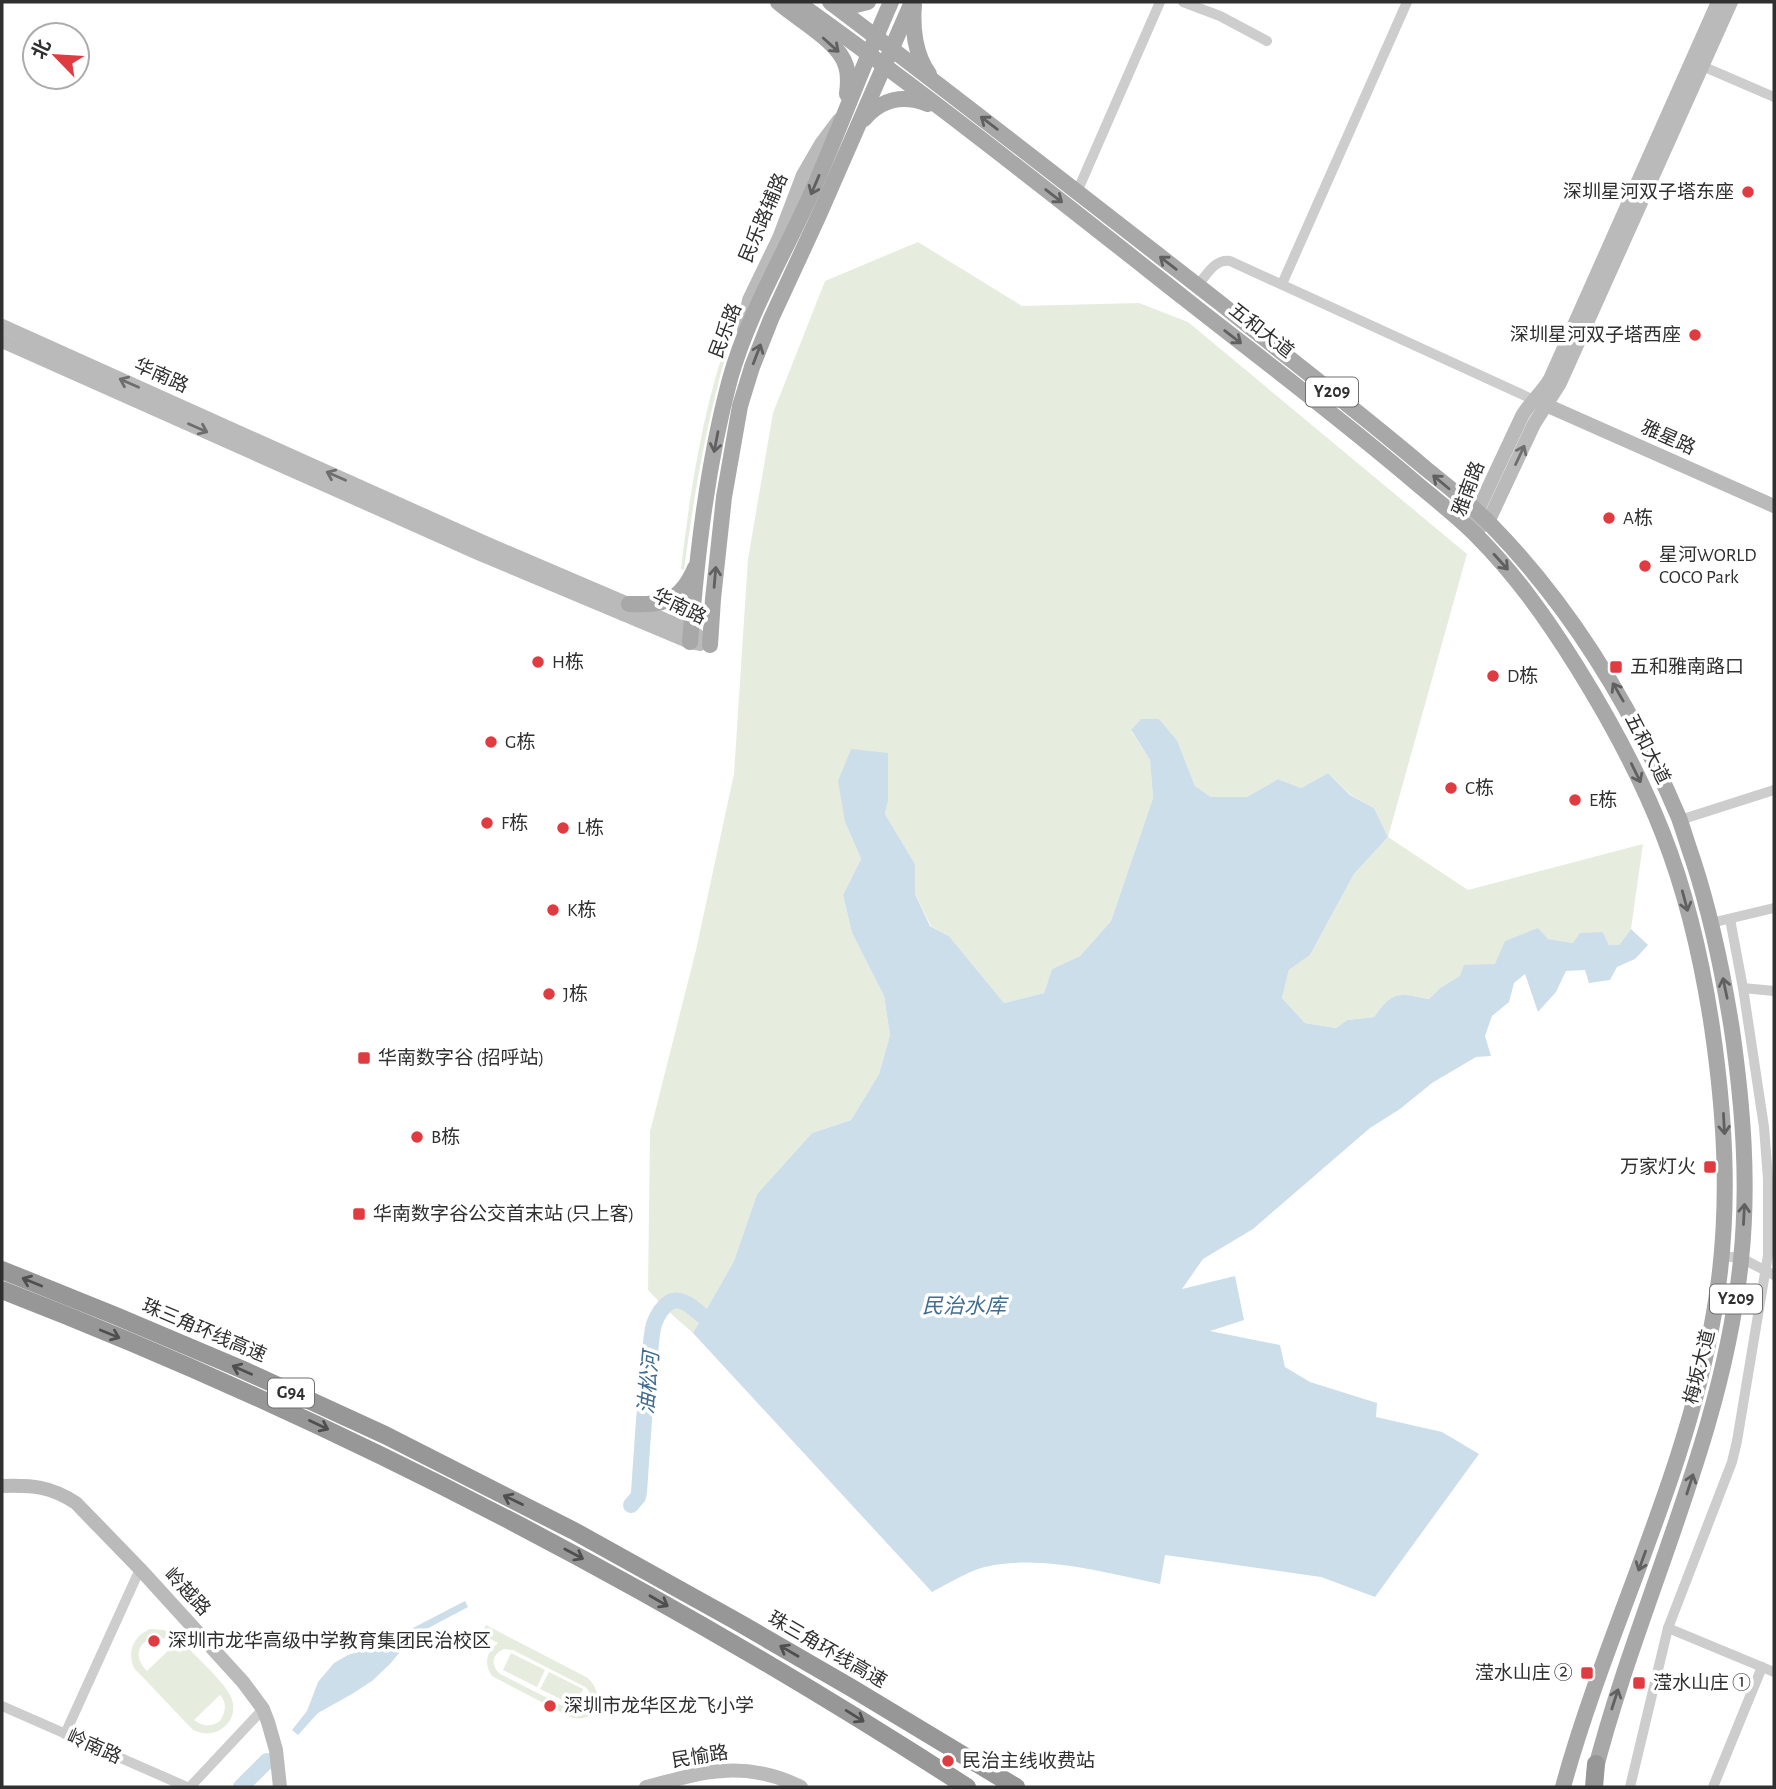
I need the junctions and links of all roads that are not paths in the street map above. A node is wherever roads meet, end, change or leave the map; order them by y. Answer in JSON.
{"nodes":[{"id":1,"x":778,"y":2,"type":"edge"},
{"id":2,"x":797,"y":2,"type":"edge"},
{"id":3,"x":832,"y":2,"type":"edge"},
{"id":4,"x":868,"y":2,"type":"edge"},
{"id":5,"x":891,"y":2,"type":"edge"},
{"id":6,"x":913,"y":2,"type":"edge"},
{"id":7,"x":1160,"y":2,"type":"edge"},
{"id":8,"x":1184,"y":2,"type":"edge"},
{"id":9,"x":1407,"y":2,"type":"edge"},
{"id":10,"x":1718,"y":2,"type":"edge"},
{"id":11,"x":1731,"y":2,"type":"edge"},
{"id":12,"x":876,"y":37,"type":"junction"},
{"id":13,"x":1267,"y":41,"type":"dead end"},
{"id":14,"x":891,"y":48,"type":"junction"},
{"id":15,"x":868,"y":54,"type":"junction"},
{"id":16,"x":883,"y":65,"type":"junction"},
{"id":17,"x":1702,"y":66,"type":"junction"},
{"id":18,"x":938,"y":84,"type":"junction"},
{"id":19,"x":1774,"y":97,"type":"edge"},
{"id":20,"x":946,"y":113,"type":"junction"},
{"id":21,"x":844,"y":114,"type":"junction"},
{"id":22,"x":856,"y":129,"type":"junction"},
{"id":23,"x":1077,"y":191,"type":"junction"},
{"id":24,"x":1282,"y":285,"type":"junction"},
{"id":25,"x":1197,"y":286,"type":"junction"},
{"id":26,"x":2,"y":326,"type":"edge"},
{"id":27,"x":2,"y":341,"type":"edge"},
{"id":28,"x":1540,"y":402,"type":"junction"},
{"id":29,"x":1774,"y":506,"type":"edge"},
{"id":30,"x":1483,"y":517,"type":"junction"},
{"id":31,"x":1473,"y":531,"type":"junction"},
{"id":32,"x":698,"y":560,"type":"junction"},
{"id":33,"x":629,"y":604,"type":"junction"},
{"id":34,"x":690,"y":637,"type":"junction"},
{"id":35,"x":710,"y":645,"type":"joint"},
{"id":36,"x":1774,"y":790,"type":"edge"},
{"id":37,"x":1680,"y":820,"type":"junction"},
{"id":38,"x":1664,"y":836,"type":"joint"},
{"id":39,"x":1774,"y":908,"type":"edge"},
{"id":40,"x":1730,"y":919,"type":"junction"},
{"id":41,"x":1711,"y":923,"type":"junction"},
{"id":42,"x":1743,"y":988,"type":"junction"},
{"id":43,"x":1774,"y":991,"type":"edge"},
{"id":44,"x":1721,"y":1256,"type":"junction"},
{"id":45,"x":1771,"y":1256,"type":"edge"},
{"id":46,"x":1741,"y":1258,"type":"junction"},
{"id":47,"x":2,"y":1270,"type":"edge"},
{"id":48,"x":1770,"y":1273,"type":"edge"},
{"id":49,"x":2,"y":1290,"type":"edge"},
{"id":50,"x":2,"y":1486,"type":"edge"},
{"id":51,"x":140,"y":1569,"type":"junction"},
{"id":52,"x":1668,"y":1628,"type":"junction"},
{"id":53,"x":1762,"y":1667,"type":"junction"},
{"id":54,"x":1774,"y":1672,"type":"edge"},
{"id":55,"x":2,"y":1706,"type":"edge"},
{"id":56,"x":263,"y":1709,"type":"junction"},
{"id":57,"x":65,"y":1734,"type":"junction"},
{"id":58,"x":1596,"y":1765,"type":"joint"},
{"id":59,"x":188,"y":1787,"type":"edge"},
{"id":60,"x":280,"y":1787,"type":"edge"},
{"id":61,"x":646,"y":1787,"type":"edge"},
{"id":62,"x":801,"y":1787,"type":"edge"},
{"id":63,"x":967,"y":1787,"type":"edge"},
{"id":64,"x":1016,"y":1787,"type":"edge"},
{"id":65,"x":1563,"y":1787,"type":"edge"},
{"id":66,"x":1592,"y":1787,"type":"edge"},
{"id":67,"x":1630,"y":1787,"type":"edge"},
{"id":68,"x":1713,"y":1787,"type":"edge"}],
"edges":[{"from":1,"to":21,"type":"main road","one_way":true},
{"from":2,"to":15,"type":"main road","name":"五和大道","number":"Y209"},
{"from":3,"to":4,"type":"main road"},
{"from":3,"to":12,"type":"main road","name":"五和大道","number":"Y209"},
{"from":5,"to":12,"type":"main road","name":"民乐路"},
{"from":6,"to":14,"type":"main road","name":"民乐路"},
{"from":6,"to":18,"type":"main road"},
{"from":7,"to":23,"type":"street"},
{"from":8,"to":13,"type":"street"},
{"from":9,"to":24,"type":"street"},
{"from":10,"to":28,"type":"street","name":"雅南路"},
{"from":11,"to":17,"type":"street","name":"雅南路"},
{"from":12,"to":14,"type":"main road","name":"五和大道","number":"Y209"},
{"from":12,"to":15,"type":"main road","name":"民乐路"},
{"from":14,"to":16,"type":"main road","name":"民乐路"},
{"from":14,"to":18,"type":"main road","name":"五和大道","number":"Y209"},
{"from":15,"to":16,"type":"main road","name":"五和大道","number":"Y209"},
{"from":15,"to":21,"type":"main road","name":"民乐路"},
{"from":16,"to":20,"type":"main road","name":"五和大道","number":"Y209"},
{"from":16,"to":22,"type":"main road","name":"民乐路"},
{"from":17,"to":19,"type":"street"},
{"from":17,"to":28,"type":"street","name":"雅南路"},
{"from":23,"to":18,"type":"main road","name":"五和大道","number":"Y209","one_way":true},
{"from":20,"to":22,"type":"main road"},
{"from":20,"to":31,"type":"main road","name":"五和大道","number":"Y209","one_way":true},
{"from":21,"to":32,"type":"main road","name":"民乐路","one_way":true},
{"from":35,"to":22,"type":"main road","name":"民乐路","one_way":true},
{"from":25,"to":23,"type":"main road","name":"五和大道","number":"Y209","one_way":true},
{"from":24,"to":25,"type":"street"},
{"from":24,"to":28,"type":"street"},
{"from":30,"to":25,"type":"main road","name":"五和大道","number":"Y209","one_way":true},
{"from":33,"to":26,"type":"street","name":"华南路","one_way":true},
{"from":27,"to":34,"type":"street","name":"华南路","one_way":true},
{"from":28,"to":29,"type":"street","name":"雅星路"},
{"from":28,"to":30,"type":"street","name":"雅南路"},
{"from":30,"to":31,"type":"street","name":"雅南路"},
{"from":37,"to":30,"type":"main road","name":"五和大道","number":"Y209","one_way":true},
{"from":31,"to":38,"type":"main road","name":"五和大道","number":"Y209","one_way":true},
{"from":32,"to":33,"type":"main road"},
{"from":32,"to":34,"type":"main road","name":"民乐路"},
{"from":33,"to":34,"type":"street","name":"华南路"},
{"from":34,"to":35,"type":"street","name":"华南路"},
{"from":36,"to":37,"type":"street"},
{"from":37,"to":41,"type":"main road","name":"梅坂大道","number":"Y209"},
{"from":38,"to":44,"type":"main road","name":"梅坂大道","number":"Y209","one_way":true},
{"from":39,"to":40,"type":"street"},
{"from":40,"to":41,"type":"street"},
{"from":40,"to":42,"type":"street"},
{"from":46,"to":41,"type":"main road","name":"梅坂大道","number":"Y209","one_way":true},
{"from":42,"to":43,"type":"street"},
{"from":42,"to":45,"type":"street"},
{"from":44,"to":46,"type":"street"},
{"from":44,"to":65,"type":"main road","name":"梅坂大道","number":"Y209","one_way":true},
{"from":45,"to":46,"type":"street"},
{"from":45,"to":48,"type":"street"},
{"from":46,"to":48,"type":"street"},
{"from":58,"to":46,"type":"main road","name":"梅坂大道","number":"Y209","one_way":true},
{"from":64,"to":47,"type":"highway","name":"珠三角环线高速","number":"G94","one_way":true},
{"from":48,"to":52,"type":"street"},
{"from":49,"to":63,"type":"highway","name":"珠三角环线高速","number":"G94","one_way":true},
{"from":50,"to":51,"type":"street","name":"岭越路"},
{"from":51,"to":56,"type":"street","name":"岭越路"},
{"from":51,"to":57,"type":"street"},
{"from":52,"to":53,"type":"street"},
{"from":52,"to":67,"type":"street"},
{"from":53,"to":54,"type":"street"},
{"from":53,"to":68,"type":"street"},
{"from":55,"to":57,"type":"street","name":"岭南路"},
{"from":56,"to":59,"type":"street","name":"岭南路"},
{"from":56,"to":60,"type":"street","name":"岭越路"},
{"from":57,"to":59,"type":"street","name":"岭南路"},
{"from":58,"to":66,"type":"highway"},
{"from":61,"to":62,"type":"street","name":"民愉路"}]}
